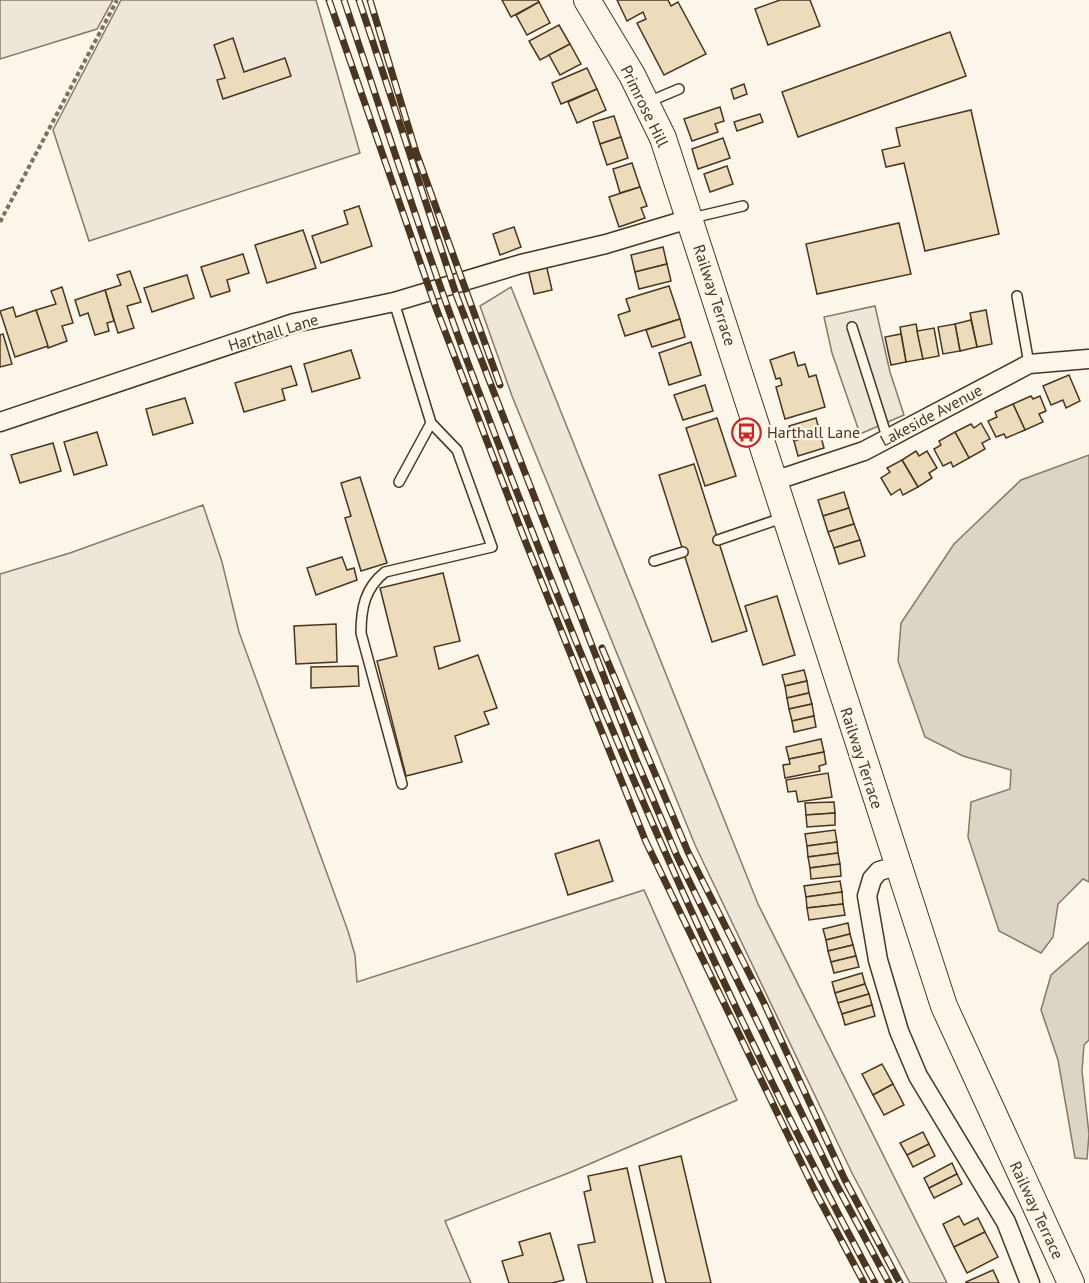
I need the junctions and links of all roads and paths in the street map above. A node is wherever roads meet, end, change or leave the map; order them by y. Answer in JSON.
{"nodes":[{"id":1,"x":117,"y":0,"type":"edge"},
{"id":2,"x":587,"y":0,"type":"edge"},
{"id":3,"x":679,"y":89,"type":"dead end"},
{"id":4,"x":646,"y":103,"type":"junction"},
{"id":5,"x":743,"y":206,"type":"dead end"},
{"id":6,"x":689,"y":219,"type":"junction"},
{"id":7,"x":0,"y":222,"type":"edge"},
{"id":8,"x":1017,"y":296,"type":"dead end"},
{"id":9,"x":394,"y":302,"type":"junction"},
{"id":10,"x":852,"y":327,"type":"dead end"},
{"id":11,"x":1088,"y":359,"type":"edge"},
{"id":12,"x":1029,"y":364,"type":"junction"},
{"id":13,"x":0,"y":422,"type":"edge"},
{"id":14,"x":431,"y":423,"type":"junction"},
{"id":15,"x":887,"y":437,"type":"junction"},
{"id":16,"x":774,"y":481,"type":"junction"},
{"id":17,"x":399,"y":482,"type":"dead end"},
{"id":18,"x":785,"y":518,"type":"junction"},
{"id":19,"x":718,"y":540,"type":"dead end"},
{"id":20,"x":683,"y":552,"type":"dead end"},
{"id":21,"x":654,"y":561,"type":"dead end"},
{"id":22,"x":402,"y":784,"type":"dead end"},
{"id":23,"x":897,"y":866,"type":"junction"},
{"id":24,"x":1030,"y":1283,"type":"edge"},
{"id":25,"x":1071,"y":1283,"type":"edge"}],
"edges":[{"from":1,"to":7,"type":"path"},
{"from":2,"to":4,"type":"street","name":"Primrose Hill"},
{"from":3,"to":4,"type":"lane"},
{"from":4,"to":6,"type":"street","name":"Primrose Hill"},
{"from":5,"to":6,"type":"lane"},
{"from":6,"to":9,"type":"street","name":"Harthall Lane"},
{"from":6,"to":16,"type":"street","name":"Railway Terrace"},
{"from":8,"to":12,"type":"lane"},
{"from":9,"to":13,"type":"street","name":"Harthall Lane"},
{"from":9,"to":14,"type":"lane"},
{"from":10,"to":15,"type":"lane"},
{"from":11,"to":12,"type":"street","name":"Lakeside Avenue"},
{"from":12,"to":15,"type":"street","name":"Lakeside Avenue"},
{"from":14,"to":17,"type":"lane"},
{"from":14,"to":22,"type":"lane"},
{"from":15,"to":16,"type":"street","name":"Lakeside Avenue"},
{"from":16,"to":18,"type":"street","name":"Railway Terrace"},
{"from":18,"to":19,"type":"lane"},
{"from":18,"to":23,"type":"street","name":"Railway Terrace"},
{"from":20,"to":21,"type":"lane"},
{"from":23,"to":24,"type":"street"},
{"from":23,"to":25,"type":"street","name":"Railway Terrace"}]}
